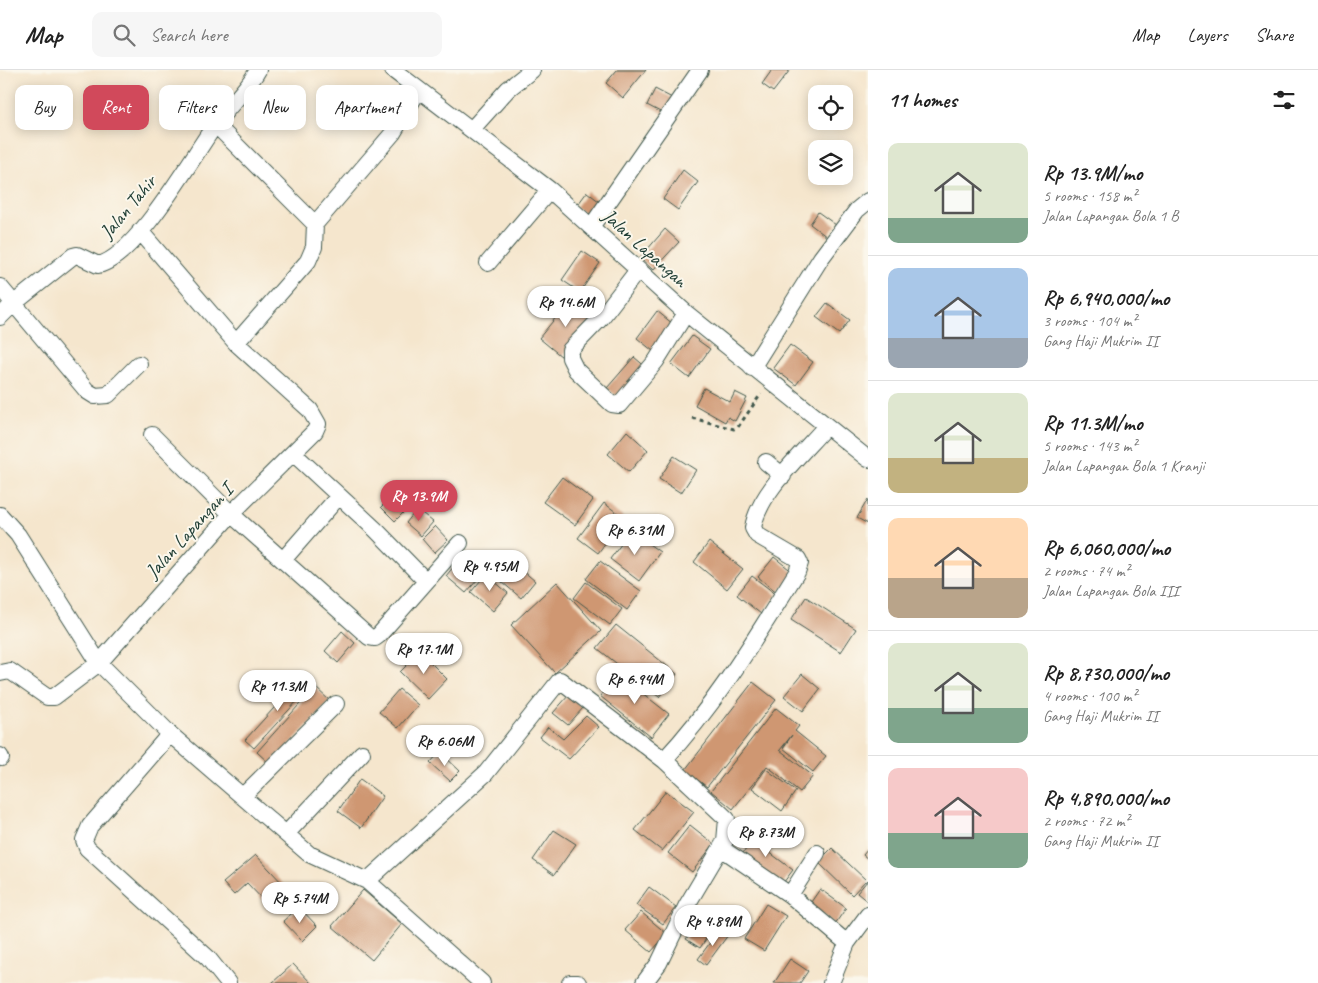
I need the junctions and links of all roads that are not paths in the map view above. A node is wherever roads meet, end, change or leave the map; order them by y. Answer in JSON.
{"nodes":[{"id":1,"x":258,"y":70,"type":"edge"},
{"id":2,"x":393,"y":70,"type":"edge"},
{"id":3,"x":532,"y":70,"type":"edge"},
{"id":4,"x":700,"y":70,"type":"edge"},
{"id":5,"x":411,"y":85,"type":"edge"},
{"id":6,"x":418,"y":91,"type":"edge"},
{"id":7,"x":234,"y":100,"type":"edge"},
{"id":8,"x":211,"y":130,"type":"edge"},
{"id":9,"x":221,"y":130,"type":"edge"},
{"id":10,"x":395,"y":130,"type":"edge"},
{"id":11,"x":472,"y":130,"type":"junction"},
{"id":12,"x":550,"y":190,"type":"junction"},
{"id":13,"x":868,"y":201,"type":"edge"},
{"id":14,"x":314,"y":224,"type":"junction"},
{"id":15,"x":591,"y":228,"type":"junction"},
{"id":16,"x":140,"y":231,"type":"junction"},
{"id":17,"x":488,"y":263,"type":"dead end"},
{"id":18,"x":638,"y":270,"type":"junction"},
{"id":19,"x":0,"y":287,"type":"edge"},
{"id":20,"x":12,"y":304,"type":"junction"},
{"id":21,"x":686,"y":313,"type":"junction"},
{"id":22,"x":0,"y":317,"type":"edge"},
{"id":23,"x":236,"y":343,"type":"junction"},
{"id":24,"x":139,"y":364,"type":"dead end"},
{"id":25,"x":752,"y":368,"type":"junction"},
{"id":26,"x":826,"y":426,"type":"junction"},
{"id":27,"x":152,"y":435,"type":"dead end"},
{"id":28,"x":293,"y":453,"type":"junction"},
{"id":29,"x":868,"y":459,"type":"edge"},
{"id":30,"x":766,"y":462,"type":"dead end"},
{"id":31,"x":783,"y":476,"type":"junction"},
{"id":32,"x":339,"y":496,"type":"junction"},
{"id":33,"x":231,"y":514,"type":"junction"},
{"id":34,"x":0,"y":515,"type":"edge"},
{"id":35,"x":460,"y":544,"type":"dead end"},
{"id":36,"x":283,"y":560,"type":"junction"},
{"id":37,"x":425,"y":580,"type":"junction"},
{"id":38,"x":0,"y":657,"type":"edge"},
{"id":39,"x":99,"y":663,"type":"junction"},
{"id":40,"x":5,"y":672,"type":"edge"},
{"id":41,"x":336,"y":704,"type":"dead end"},
{"id":42,"x":170,"y":734,"type":"junction"},
{"id":43,"x":362,"y":753,"type":"dead end"},
{"id":44,"x":664,"y":760,"type":"junction"},
{"id":45,"x":243,"y":796,"type":"junction"},
{"id":46,"x":287,"y":833,"type":"junction"},
{"id":47,"x":721,"y":848,"type":"junction"},
{"id":48,"x":818,"y":853,"type":"dead end"},
{"id":49,"x":367,"y":881,"type":"junction"},
{"id":50,"x":790,"y":895,"type":"junction"},
{"id":51,"x":868,"y":915,"type":"edge"},
{"id":52,"x":847,"y":943,"type":"junction"},
{"id":53,"x":228,"y":983,"type":"edge"},
{"id":54,"x":482,"y":983,"type":"edge"},
{"id":55,"x":570,"y":983,"type":"edge"},
{"id":56,"x":578,"y":983,"type":"edge"},
{"id":57,"x":644,"y":983,"type":"edge"},
{"id":58,"x":830,"y":983,"type":"edge"}],
"edges":[{"from":1,"to":7,"type":"street","name":"Jalan Tahir"},
{"from":2,"to":5,"type":"street","name":"Jalan Lapangan"},
{"from":3,"to":11,"type":"street"},
{"from":4,"to":15,"type":"street"},
{"from":6,"to":11,"type":"street","name":"Jalan Lapangan"},
{"from":8,"to":16,"type":"street","name":"Jalan Tahir"},
{"from":9,"to":14,"type":"street"},
{"from":10,"to":14,"type":"street"},
{"from":11,"to":12,"type":"street","name":"Jalan Lapangan"},
{"from":12,"to":15,"type":"street","name":"Jalan Lapangan"},
{"from":12,"to":17,"type":"street"},
{"from":13,"to":25,"type":"street"},
{"from":14,"to":23,"type":"street"},
{"from":15,"to":18,"type":"street","name":"Jalan Lapangan"},
{"from":16,"to":20,"type":"street","name":"Jalan Tahir"},
{"from":16,"to":23,"type":"street"},
{"from":18,"to":21,"type":"street","name":"Jalan Lapangan"},
{"from":18,"to":21,"type":"street"},
{"from":19,"to":20,"type":"street"},
{"from":20,"to":22,"type":"street","name":"Jalan Tahir"},
{"from":20,"to":24,"type":"street"},
{"from":21,"to":25,"type":"street","name":"Jalan Lapangan"},
{"from":23,"to":28,"type":"street","name":"Jalan Lapangan I"},
{"from":25,"to":26,"type":"street","name":"Jalan Lapangan"},
{"from":26,"to":29,"type":"street","name":"Jalan Lapangan"},
{"from":26,"to":31,"type":"street"},
{"from":27,"to":33,"type":"street"},
{"from":28,"to":32,"type":"street"},
{"from":28,"to":33,"type":"street","name":"Jalan Lapangan I"},
{"from":30,"to":31,"type":"street"},
{"from":31,"to":44,"type":"street"},
{"from":32,"to":36,"type":"street"},
{"from":32,"to":37,"type":"street"},
{"from":33,"to":36,"type":"street"},
{"from":33,"to":39,"type":"street","name":"Jalan Lapangan I"},
{"from":34,"to":39,"type":"street"},
{"from":35,"to":37,"type":"street"},
{"from":36,"to":37,"type":"street"},
{"from":38,"to":40,"type":"street"},
{"from":39,"to":40,"type":"street","name":"Jalan Lapangan I"},
{"from":39,"to":42,"type":"street"},
{"from":41,"to":45,"type":"street"},
{"from":42,"to":45,"type":"street"},
{"from":42,"to":53,"type":"street"},
{"from":43,"to":46,"type":"street"},
{"from":44,"to":47,"type":"street"},
{"from":44,"to":49,"type":"street"},
{"from":45,"to":46,"type":"street"},
{"from":46,"to":49,"type":"street"},
{"from":47,"to":50,"type":"street"},
{"from":47,"to":57,"type":"street"},
{"from":48,"to":50,"type":"street"},
{"from":49,"to":54,"type":"street"},
{"from":50,"to":52,"type":"street"},
{"from":51,"to":52,"type":"street"},
{"from":52,"to":58,"type":"street"},
{"from":55,"to":56,"type":"street"}]}
